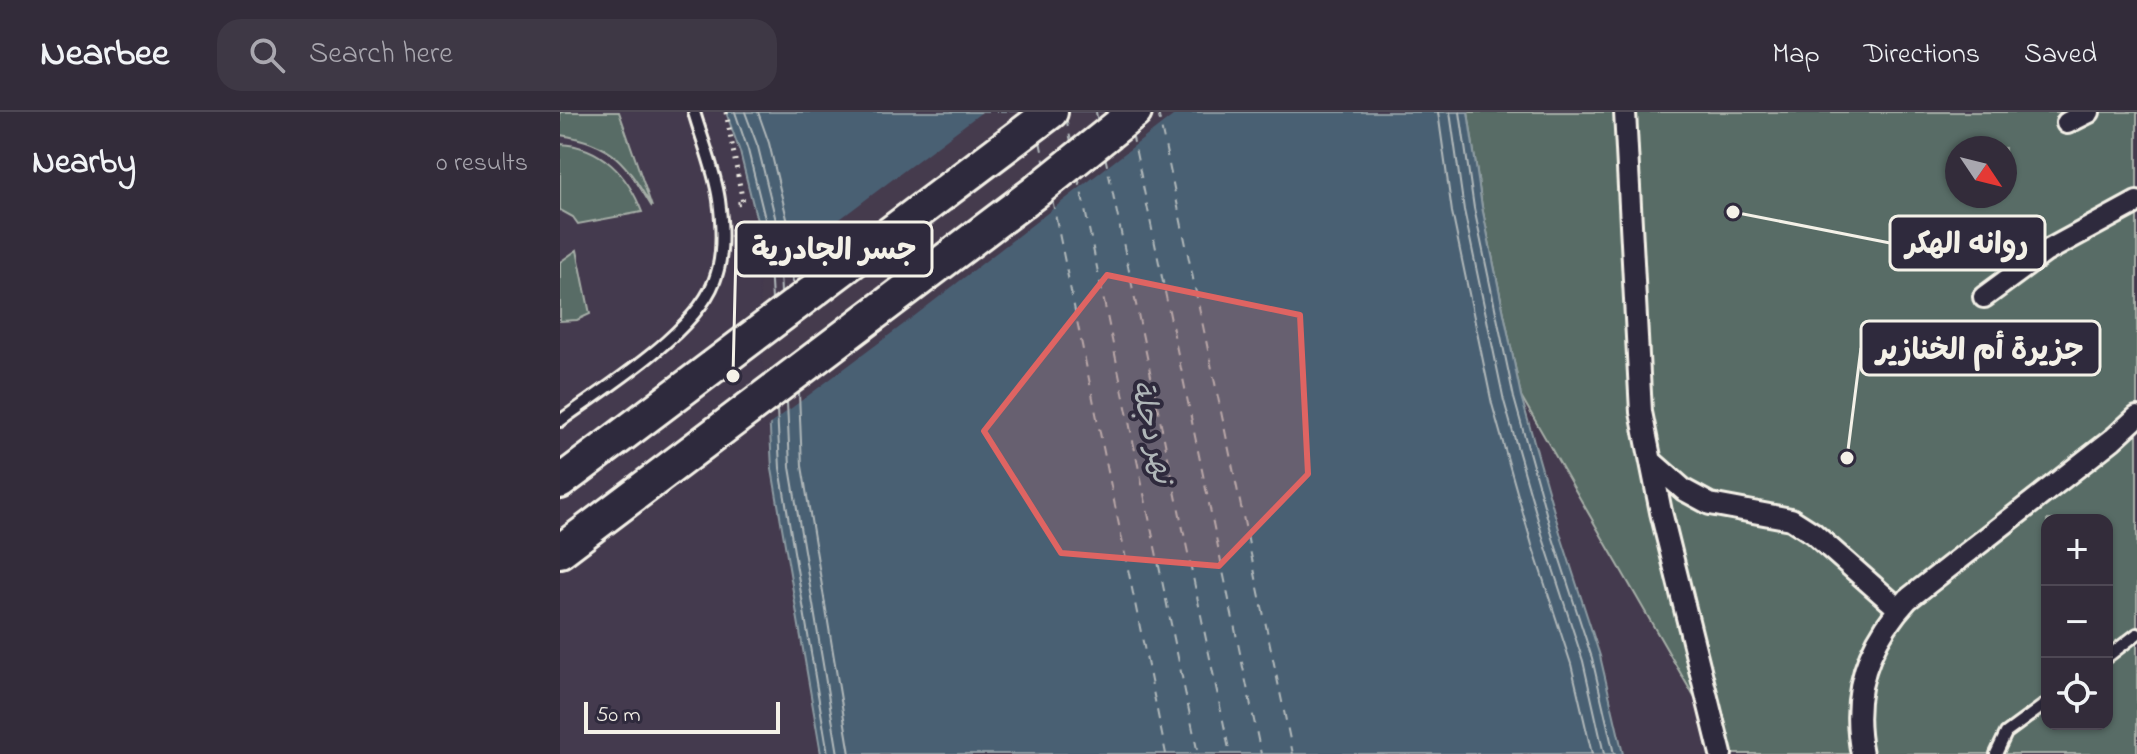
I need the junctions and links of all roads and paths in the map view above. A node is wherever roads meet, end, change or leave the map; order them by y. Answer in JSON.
{"nodes":[{"id":1,"x":694,"y":112,"type":"edge"},
{"id":2,"x":726,"y":112,"type":"edge"},
{"id":3,"x":1051,"y":112,"type":"edge"},
{"id":4,"x":1135,"y":112,"type":"edge"},
{"id":5,"x":1625,"y":112,"type":"edge"},
{"id":6,"x":2089,"y":112,"type":"edge"},
{"id":7,"x":2067,"y":123,"type":"dead end"},
{"id":8,"x":2137,"y":202,"type":"edge"},
{"id":9,"x":719,"y":206,"type":"junction"},
{"id":10,"x":1984,"y":297,"type":"dead end"},
{"id":11,"x":2137,"y":417,"type":"edge"},
{"id":12,"x":560,"y":421,"type":"edge"},
{"id":13,"x":1651,"y":461,"type":"junction"},
{"id":14,"x":560,"y":482,"type":"edge"},
{"id":15,"x":560,"y":551,"type":"edge"},
{"id":16,"x":1899,"y":609,"type":"junction"},
{"id":17,"x":2137,"y":634,"type":"edge"},
{"id":18,"x":2113,"y":652,"type":"edge"},
{"id":19,"x":2041,"y":707,"type":"edge"},
{"id":20,"x":1721,"y":754,"type":"edge"},
{"id":21,"x":1862,"y":754,"type":"edge"},
{"id":22,"x":1996,"y":754,"type":"edge"}],
"edges":[{"from":1,"to":9,"type":"lane"},
{"from":2,"to":9,"type":"path"},
{"from":3,"to":14,"type":"main road"},
{"from":4,"to":15,"type":"main road"},
{"from":5,"to":13,"type":"street"},
{"from":6,"to":7,"type":"street"},
{"from":8,"to":10,"type":"street"},
{"from":9,"to":12,"type":"lane"},
{"from":11,"to":16,"type":"street"},
{"from":13,"to":16,"type":"street"},
{"from":13,"to":20,"type":"street"},
{"from":16,"to":21,"type":"street"},
{"from":17,"to":18,"type":"lane"},
{"from":19,"to":22,"type":"lane"}]}
